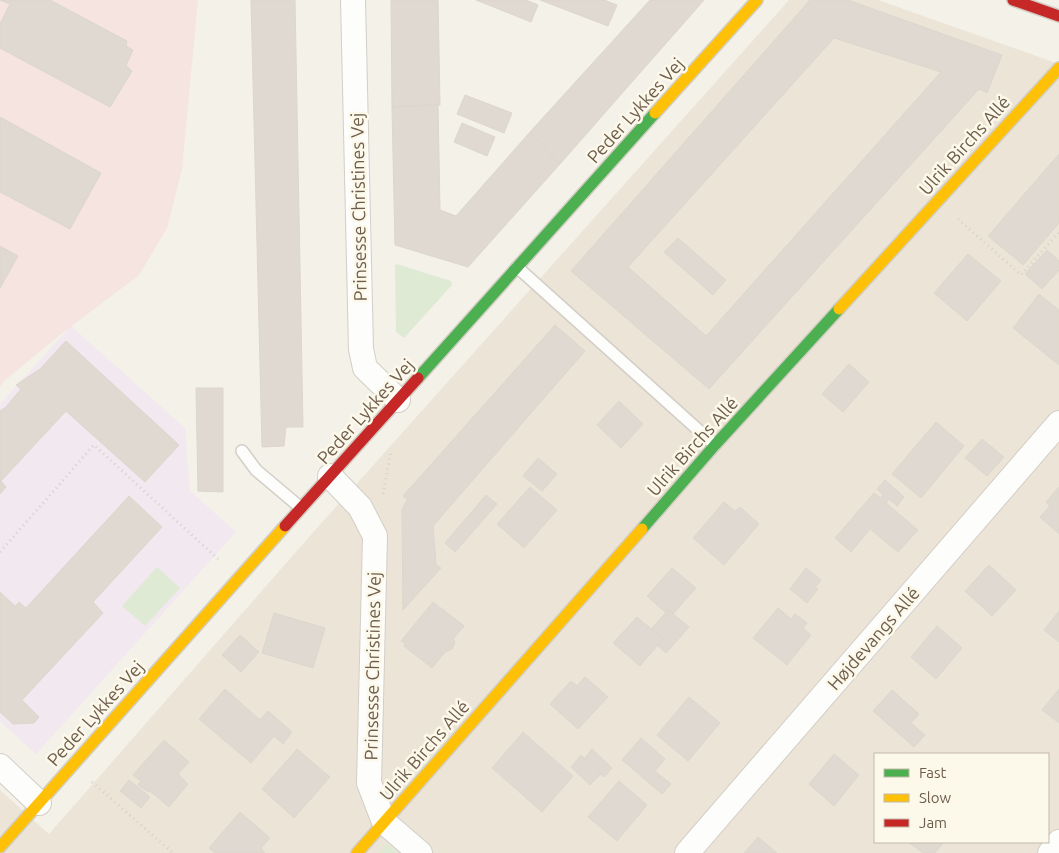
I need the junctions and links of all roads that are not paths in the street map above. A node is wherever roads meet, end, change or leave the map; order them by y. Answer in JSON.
{"nodes":[{"id":1,"x":353,"y":0,"type":"edge"},
{"id":2,"x":757,"y":0,"type":"edge"},
{"id":3,"x":1013,"y":0,"type":"edge"},
{"id":4,"x":1059,"y":16,"type":"edge"},
{"id":5,"x":1059,"y":68,"type":"edge"},
{"id":6,"x":517,"y":267,"type":"junction"},
{"id":7,"x":398,"y":400,"type":"junction"},
{"id":8,"x":1059,"y":423,"type":"edge"},
{"id":9,"x":715,"y":445,"type":"junction"},
{"id":10,"x":242,"y":451,"type":"dead end"},
{"id":11,"x":330,"y":476,"type":"junction"},
{"id":12,"x":301,"y":508,"type":"junction"},
{"id":13,"x":0,"y":766,"type":"edge"},
{"id":14,"x":40,"y":803,"type":"junction"},
{"id":15,"x":384,"y":822,"type":"junction"},
{"id":16,"x":1059,"y":842,"type":"edge"},
{"id":17,"x":0,"y":847,"type":"edge"},
{"id":18,"x":357,"y":853,"type":"edge"},
{"id":19,"x":420,"y":853,"type":"edge"},
{"id":20,"x":687,"y":853,"type":"edge"},
{"id":21,"x":1050,"y":853,"type":"edge"}],
"edges":[{"from":1,"to":7,"type":"street","name":"Prinsesse Christines Vej"},
{"from":2,"to":6,"type":"street","name":"Peder Lykkes Vej"},
{"from":3,"to":4,"type":"street"},
{"from":5,"to":9,"type":"street","name":"Ulrik Birchs Allé"},
{"from":6,"to":7,"type":"street","name":"Peder Lykkes Vej"},
{"from":6,"to":9,"type":"lane"},
{"from":7,"to":11,"type":"street","name":"Peder Lykkes Vej"},
{"from":8,"to":20,"type":"street","name":"Højdevangs Allé"},
{"from":9,"to":15,"type":"street","name":"Ulrik Birchs Allé"},
{"from":10,"to":12,"type":"lane"},
{"from":11,"to":12,"type":"street","name":"Peder Lykkes Vej"},
{"from":11,"to":15,"type":"street","name":"Prinsesse Christines Vej"},
{"from":12,"to":14,"type":"street","name":"Peder Lykkes Vej"},
{"from":13,"to":14,"type":"street"},
{"from":14,"to":17,"type":"street","name":"Peder Lykkes Vej"},
{"from":15,"to":18,"type":"street","name":"Ulrik Birchs Allé"},
{"from":15,"to":19,"type":"street","name":"Prinsesse Christines Vej"},
{"from":16,"to":21,"type":"street"}]}
